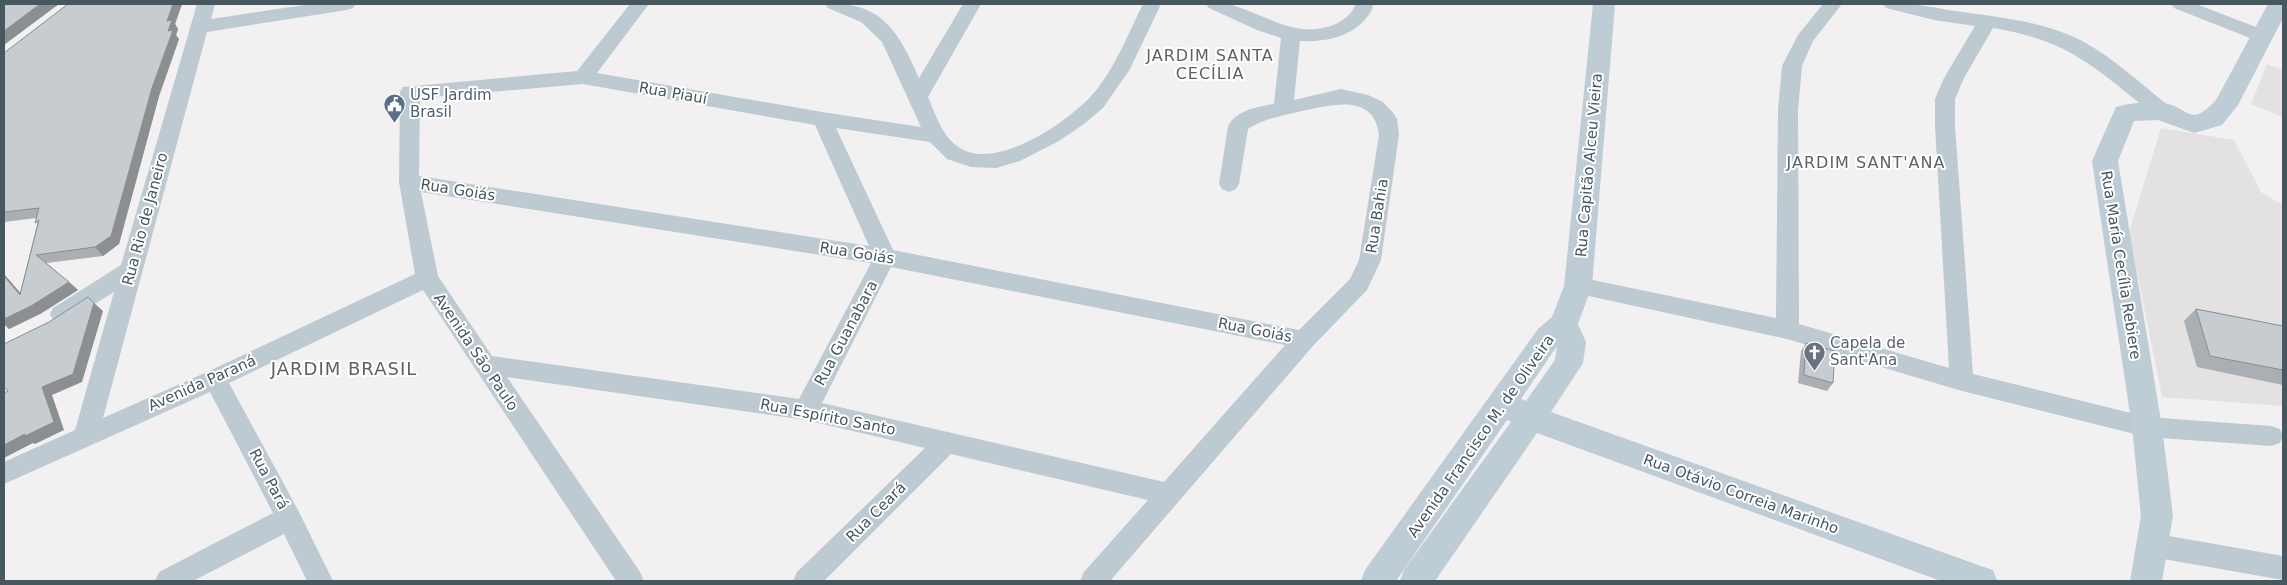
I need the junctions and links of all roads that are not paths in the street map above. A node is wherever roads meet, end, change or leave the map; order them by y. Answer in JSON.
{"nodes":[{"id":1,"x":206,"y":4,"type":"edge"},
{"id":2,"x":347,"y":4,"type":"edge"},
{"id":3,"x":640,"y":4,"type":"edge"},
{"id":4,"x":834,"y":4,"type":"edge"},
{"id":5,"x":972,"y":4,"type":"edge"},
{"id":6,"x":1152,"y":4,"type":"edge"},
{"id":7,"x":1215,"y":4,"type":"edge"},
{"id":8,"x":1364,"y":4,"type":"edge"},
{"id":9,"x":1604,"y":4,"type":"edge"},
{"id":10,"x":1833,"y":4,"type":"edge"},
{"id":11,"x":1892,"y":4,"type":"edge"},
{"id":12,"x":2180,"y":4,"type":"edge"},
{"id":13,"x":2279,"y":4,"type":"edge"},
{"id":14,"x":1987,"y":22,"type":"junction"},
{"id":15,"x":198,"y":27,"type":"junction"},
{"id":16,"x":1291,"y":36,"type":"junction"},
{"id":17,"x":2262,"y":36,"type":"junction"},
{"id":18,"x":582,"y":76,"type":"junction"},
{"id":19,"x":410,"y":92,"type":"joint"},
{"id":20,"x":918,"y":97,"type":"junction"},
{"id":21,"x":1283,"y":108,"type":"junction"},
{"id":22,"x":2162,"y":111,"type":"junction"},
{"id":23,"x":822,"y":119,"type":"junction"},
{"id":24,"x":936,"y":136,"type":"junction"},
{"id":25,"x":409,"y":182,"type":"junction"},
{"id":26,"x":1229,"y":184,"type":"dead end"},
{"id":27,"x":885,"y":257,"type":"junction"},
{"id":28,"x":130,"y":270,"type":"junction"},
{"id":29,"x":427,"y":278,"type":"junction"},
{"id":30,"x":1578,"y":286,"type":"junction"},
{"id":31,"x":1564,"y":324,"type":"junction"},
{"id":32,"x":41,"y":326,"type":"edge"},
{"id":33,"x":1787,"y":330,"type":"junction"},
{"id":34,"x":1304,"y":340,"type":"junction"},
{"id":35,"x":484,"y":364,"type":"junction"},
{"id":36,"x":215,"y":379,"type":"junction"},
{"id":37,"x":1962,"y":381,"type":"junction"},
{"id":38,"x":1503,"y":404,"type":"junction"},
{"id":39,"x":806,"y":410,"type":"junction"},
{"id":40,"x":1532,"y":418,"type":"junction"},
{"id":41,"x":2146,"y":427,"type":"junction"},
{"id":42,"x":86,"y":435,"type":"junction"},
{"id":43,"x":2271,"y":436,"type":"dead end"},
{"id":44,"x":947,"y":442,"type":"junction"},
{"id":45,"x":4,"y":473,"type":"edge"},
{"id":46,"x":1168,"y":494,"type":"junction"},
{"id":47,"x":289,"y":518,"type":"junction"},
{"id":48,"x":2152,"y":545,"type":"junction"},
{"id":49,"x":2283,"y":568,"type":"edge"},
{"id":50,"x":168,"y":581,"type":"edge"},
{"id":51,"x":320,"y":581,"type":"edge"},
{"id":52,"x":631,"y":581,"type":"edge"},
{"id":53,"x":806,"y":581,"type":"edge"},
{"id":54,"x":1093,"y":581,"type":"edge"},
{"id":55,"x":1377,"y":581,"type":"edge"},
{"id":56,"x":1416,"y":581,"type":"edge"},
{"id":57,"x":1982,"y":581,"type":"edge"},
{"id":58,"x":2146,"y":581,"type":"edge"}],
"edges":[{"from":1,"to":15,"type":"street","name":"Rua Rio de Janeiro"},
{"from":2,"to":15,"type":"street"},
{"from":3,"to":18,"type":"street"},
{"from":4,"to":20,"type":"street"},
{"from":5,"to":20,"type":"street"},
{"from":6,"to":24,"type":"street"},
{"from":7,"to":16,"type":"street"},
{"from":8,"to":16,"type":"street"},
{"from":9,"to":30,"type":"street","name":"Rua Capitão Alceu Vieira"},
{"from":10,"to":33,"type":"street"},
{"from":11,"to":14,"type":"street"},
{"from":12,"to":17,"type":"street"},
{"from":13,"to":17,"type":"street"},
{"from":14,"to":22,"type":"street"},
{"from":14,"to":37,"type":"street"},
{"from":15,"to":28,"type":"street","name":"Rua Rio de Janeiro"},
{"from":16,"to":21,"type":"street"},
{"from":17,"to":22,"type":"street"},
{"from":18,"to":19,"type":"street","name":"Rua Piauí"},
{"from":18,"to":23,"type":"street","name":"Rua Piauí"},
{"from":19,"to":25,"type":"street","name":"Avenida São Paulo"},
{"from":20,"to":24,"type":"street"},
{"from":21,"to":26,"type":"street","name":"Rua Bahia"},
{"from":21,"to":34,"type":"street","name":"Rua Bahia"},
{"from":22,"to":41,"type":"street","name":"Rua María Cecília Rebiere"},
{"from":23,"to":24,"type":"street","name":"Rua Piauí"},
{"from":23,"to":27,"type":"street"},
{"from":25,"to":27,"type":"street","name":"Rua Goiás"},
{"from":25,"to":29,"type":"street","name":"Avenida São Paulo"},
{"from":27,"to":34,"type":"street","name":"Rua Goiás"},
{"from":27,"to":39,"type":"street","name":"Rua Guanabara"},
{"from":28,"to":32,"type":"street"},
{"from":28,"to":42,"type":"street","name":"Rua Rio de Janeiro"},
{"from":29,"to":35,"type":"street","name":"Avenida São Paulo"},
{"from":29,"to":36,"type":"street","name":"Avenida Paraná"},
{"from":30,"to":31,"type":"street","name":"Rua Capitão Alceu Vieira"},
{"from":30,"to":33,"type":"street"},
{"from":31,"to":38,"type":"street","name":"Avenida Francisco M. de Oliveira"},
{"from":31,"to":40,"type":"street","name":"Avenida Francisco M. de Oliveira"},
{"from":33,"to":37,"type":"street"},
{"from":34,"to":46,"type":"street","name":"Rua Bahia"},
{"from":35,"to":39,"type":"street","name":"Rua Espírito Santo"},
{"from":35,"to":52,"type":"street","name":"Avenida São Paulo"},
{"from":36,"to":42,"type":"street","name":"Avenida Paraná"},
{"from":36,"to":47,"type":"street","name":"Rua Pará"},
{"from":37,"to":41,"type":"street"},
{"from":38,"to":40,"type":"street","name":"Rua Otávio Correia Marinho"},
{"from":38,"to":55,"type":"street","name":"Avenida Francisco M. de Oliveira"},
{"from":39,"to":44,"type":"street","name":"Rua Espírito Santo"},
{"from":40,"to":56,"type":"street","name":"Avenida Francisco M. de Oliveira"},
{"from":40,"to":57,"type":"street","name":"Rua Otávio Correia Marinho"},
{"from":41,"to":43,"type":"street"},
{"from":41,"to":48,"type":"street"},
{"from":42,"to":45,"type":"street","name":"Avenida Paraná"},
{"from":44,"to":46,"type":"street","name":"Rua Espírito Santo"},
{"from":44,"to":53,"type":"street","name":"Rua Ceará"},
{"from":46,"to":54,"type":"street","name":"Rua Bahia"},
{"from":47,"to":50,"type":"street"},
{"from":47,"to":51,"type":"street","name":"Rua Pará"},
{"from":48,"to":49,"type":"street"},
{"from":48,"to":58,"type":"street"}]}
